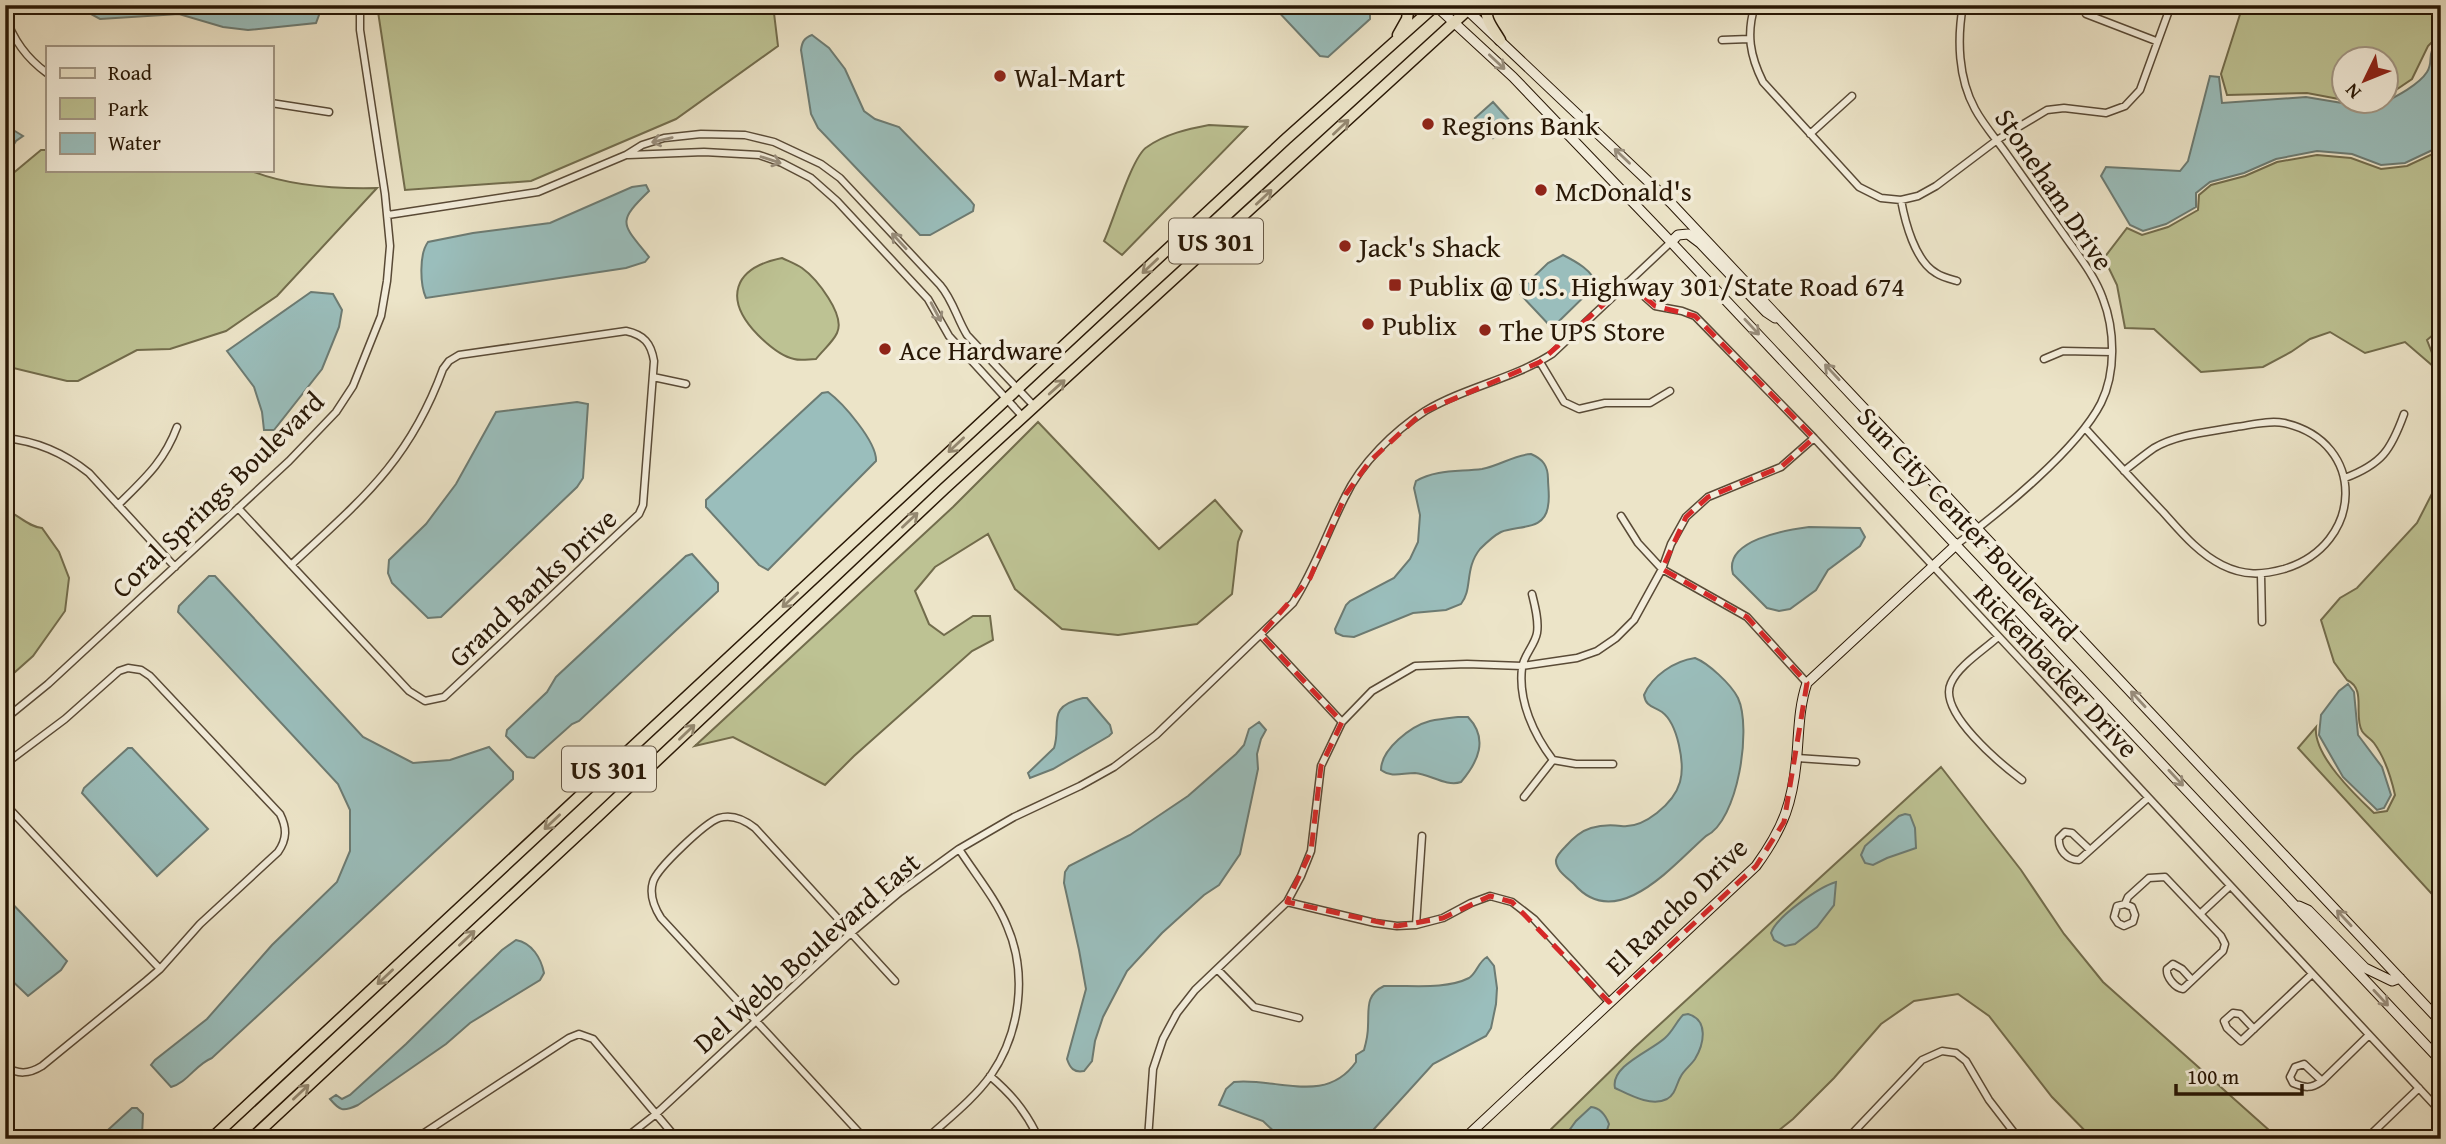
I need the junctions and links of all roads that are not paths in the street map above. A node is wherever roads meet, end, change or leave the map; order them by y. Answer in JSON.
{"nodes":[{"id":1,"x":359,"y":5,"type":"edge"},
{"id":2,"x":1409,"y":5,"type":"edge"},
{"id":3,"x":1436,"y":5,"type":"edge"},
{"id":4,"x":1487,"y":5,"type":"edge"},
{"id":5,"x":1755,"y":5,"type":"edge"},
{"id":6,"x":1964,"y":5,"type":"edge"},
{"id":7,"x":2171,"y":5,"type":"edge"},
{"id":8,"x":1468,"y":7,"type":"edge"},
{"id":9,"x":2086,"y":14,"type":"dead end"},
{"id":10,"x":5,"y":15,"type":"edge"},
{"id":11,"x":1454,"y":22,"type":"junction"},
{"id":12,"x":1749,"y":39,"type":"junction"},
{"id":13,"x":1500,"y":40,"type":"junction"},
{"id":14,"x":1722,"y":40,"type":"dead end"},
{"id":15,"x":2156,"y":41,"type":"junction"},
{"id":16,"x":1394,"y":42,"type":"junction"},
{"id":17,"x":46,"y":72,"type":"edge"},
{"id":18,"x":1852,"y":96,"type":"dead end"},
{"id":19,"x":273,"y":103,"type":"edge"},
{"id":20,"x":329,"y":111,"type":"dead end"},
{"id":21,"x":1810,"y":134,"type":"junction"},
{"id":22,"x":1997,"y":140,"type":"junction"},
{"id":23,"x":626,"y":155,"type":"junction"},
{"id":24,"x":1901,"y":200,"type":"junction"},
{"id":25,"x":388,"y":215,"type":"junction"},
{"id":26,"x":1671,"y":242,"type":"junction"},
{"id":27,"x":1957,"y":281,"type":"dead end"},
{"id":28,"x":1628,"y":282,"type":"junction"},
{"id":29,"x":1790,"y":328,"type":"junction"},
{"id":30,"x":2112,"y":352,"type":"junction"},
{"id":31,"x":2044,"y":359,"type":"dead end"},
{"id":32,"x":1539,"y":362,"type":"junction"},
{"id":33,"x":653,"y":377,"type":"junction"},
{"id":34,"x":686,"y":384,"type":"dead end"},
{"id":35,"x":1017,"y":388,"type":"junction"},
{"id":36,"x":1670,"y":391,"type":"dead end"},
{"id":37,"x":1006,"y":399,"type":"junction"},
{"id":38,"x":1035,"y":407,"type":"junction"},
{"id":39,"x":2404,"y":414,"type":"dead end"},
{"id":40,"x":1023,"y":417,"type":"junction"},
{"id":41,"x":177,"y":427,"type":"dead end"},
{"id":42,"x":2085,"y":428,"type":"junction"},
{"id":43,"x":5,"y":438,"type":"edge"},
{"id":44,"x":1814,"y":438,"type":"junction"},
{"id":45,"x":2124,"y":471,"type":"junction"},
{"id":46,"x":2345,"y":478,"type":"junction"},
{"id":47,"x":118,"y":505,"type":"junction"},
{"id":48,"x":238,"y":508,"type":"junction"},
{"id":49,"x":1620,"y":516,"type":"dead end"},
{"id":50,"x":1979,"y":528,"type":"junction"},
{"id":51,"x":1957,"y":544,"type":"junction"},
{"id":52,"x":292,"y":565,"type":"junction"},
{"id":53,"x":1931,"y":566,"type":"junction"},
{"id":54,"x":175,"y":567,"type":"junction"},
{"id":55,"x":1662,"y":569,"type":"junction"},
{"id":56,"x":2261,"y":575,"type":"junction"},
{"id":57,"x":1532,"y":594,"type":"dead end"},
{"id":58,"x":2262,"y":622,"type":"dead end"},
{"id":59,"x":1261,"y":635,"type":"junction"},
{"id":60,"x":1998,"y":637,"type":"junction"},
{"id":61,"x":1522,"y":666,"type":"junction"},
{"id":62,"x":1807,"y":683,"type":"junction"},
{"id":63,"x":5,"y":719,"type":"edge"},
{"id":64,"x":1342,"y":722,"type":"junction"},
{"id":65,"x":1797,"y":758,"type":"junction"},
{"id":66,"x":1553,"y":760,"type":"junction"},
{"id":67,"x":1856,"y":762,"type":"dead end"},
{"id":68,"x":5,"y":764,"type":"edge"},
{"id":69,"x":1614,"y":764,"type":"dead end"},
{"id":70,"x":2022,"y":780,"type":"dead end"},
{"id":71,"x":1524,"y":797,"type":"dead end"},
{"id":72,"x":2148,"y":798,"type":"junction"},
{"id":73,"x":5,"y":804,"type":"edge"},
{"id":74,"x":1422,"y":836,"type":"dead end"},
{"id":75,"x":959,"y":849,"type":"junction"},
{"id":76,"x":2090,"y":850,"type":"junction"},
{"id":77,"x":2230,"y":886,"type":"junction"},
{"id":78,"x":1287,"y":902,"type":"junction"},
{"id":79,"x":2291,"y":902,"type":"junction"},
{"id":80,"x":2125,"y":904,"type":"dead end"},
{"id":81,"x":2200,"y":914,"type":"junction"},
{"id":82,"x":1416,"y":925,"type":"junction"},
{"id":83,"x":851,"y":933,"type":"junction"},
{"id":84,"x":160,"y":969,"type":"junction"},
{"id":85,"x":1217,"y":969,"type":"junction"},
{"id":86,"x":2312,"y":975,"type":"junction"},
{"id":87,"x":2400,"y":978,"type":"junction"},
{"id":88,"x":2192,"y":980,"type":"dead end"},
{"id":89,"x":895,"y":981,"type":"dead end"},
{"id":90,"x":1609,"y":1002,"type":"junction"},
{"id":91,"x":1299,"y":1018,"type":"dead end"},
{"id":92,"x":757,"y":1022,"type":"junction"},
{"id":93,"x":2441,"y":1022,"type":"edge"},
{"id":94,"x":2254,"y":1029,"type":"junction"},
{"id":95,"x":2369,"y":1035,"type":"junction"},
{"id":96,"x":2441,"y":1061,"type":"edge"},
{"id":97,"x":5,"y":1066,"type":"edge"},
{"id":98,"x":990,"y":1076,"type":"junction"},
{"id":99,"x":2322,"y":1081,"type":"junction"},
{"id":100,"x":2419,"y":1088,"type":"junction"},
{"id":101,"x":2441,"y":1112,"type":"edge"},
{"id":102,"x":656,"y":1114,"type":"junction"},
{"id":103,"x":1037,"y":1133,"type":"dead end"},
{"id":104,"x":211,"y":1139,"type":"edge"},
{"id":105,"x":251,"y":1139,"type":"edge"},
{"id":106,"x":415,"y":1139,"type":"edge"},
{"id":107,"x":624,"y":1139,"type":"edge"},
{"id":108,"x":677,"y":1139,"type":"edge"},
{"id":109,"x":865,"y":1139,"type":"edge"},
{"id":110,"x":926,"y":1139,"type":"edge"},
{"id":111,"x":1148,"y":1139,"type":"edge"},
{"id":112,"x":1464,"y":1139,"type":"edge"},
{"id":113,"x":1847,"y":1139,"type":"edge"},
{"id":114,"x":2019,"y":1139,"type":"edge"},
{"id":115,"x":2366,"y":1139,"type":"edge"}],
"edges":[{"from":1,"to":25,"type":"street","name":"Coral Springs Boulevard"},
{"from":2,"to":16,"type":"main road"},
{"from":3,"to":11,"type":"main road","name":"Sun City Center Boulevard"},
{"from":3,"to":16,"type":"main road","number":"US 301"},
{"from":4,"to":13,"type":"main road"},
{"from":5,"to":12,"type":"street"},
{"from":6,"to":22,"type":"street","name":"Stoneham Drive"},
{"from":7,"to":15,"type":"street"},
{"from":8,"to":11,"type":"main road","number":"US 301"},
{"from":8,"to":13,"type":"main road","name":"Sun City Center Boulevard"},
{"from":9,"to":15,"type":"street"},
{"from":10,"to":17,"type":"street"},
{"from":11,"to":26,"type":"main road","name":"Sun City Center Boulevard","one_way":true},
{"from":38,"to":11,"type":"main road","number":"US 301","one_way":true},
{"from":12,"to":14,"type":"street"},
{"from":12,"to":21,"type":"street"},
{"from":29,"to":13,"type":"main road","name":"Sun City Center Boulevard","one_way":true},
{"from":15,"to":22,"type":"street"},
{"from":16,"to":35,"type":"main road","number":"US 301","one_way":true},
{"from":18,"to":21,"type":"street"},
{"from":19,"to":20,"type":"street"},
{"from":21,"to":24,"type":"street"},
{"from":22,"to":24,"type":"street"},
{"from":22,"to":30,"type":"street","name":"Stoneham Drive"},
{"from":23,"to":25,"type":"street"},
{"from":35,"to":23,"type":"street","one_way":true},
{"from":23,"to":37,"type":"street","one_way":true},
{"from":24,"to":27,"type":"street"},
{"from":25,"to":48,"type":"street","name":"Coral Springs Boulevard"},
{"from":26,"to":28,"type":"street","name":"Del Webb Boulevard East"},
{"from":26,"to":29,"type":"main road"},
{"from":26,"to":51,"type":"main road","name":"Sun City Center Boulevard","one_way":true},
{"from":28,"to":32,"type":"street","name":"Del Webb Boulevard East"},
{"from":28,"to":44,"type":"street","name":"Rickenbacker Drive"},
{"from":50,"to":29,"type":"main road","name":"Sun City Center Boulevard","one_way":true},
{"from":30,"to":31,"type":"street"},
{"from":30,"to":42,"type":"street","name":"Stoneham Drive"},
{"from":32,"to":36,"type":"street"},
{"from":32,"to":59,"type":"street","name":"Del Webb Boulevard East"},
{"from":33,"to":34,"type":"street"},
{"from":33,"to":52,"type":"street","name":"Grand Banks Drive"},
{"from":33,"to":52,"type":"street","name":"Grand Banks Drive"},
{"from":35,"to":37,"type":"main road","number":"US 301"},
{"from":35,"to":38,"type":"street"},
{"from":37,"to":40,"type":"street"},
{"from":37,"to":104,"type":"main road","number":"US 301","one_way":true},
{"from":38,"to":40,"type":"main road","number":"US 301"},
{"from":39,"to":46,"type":"street"},
{"from":105,"to":40,"type":"main road","name":"US 301","number":"US 301","one_way":true},
{"from":41,"to":47,"type":"street"},
{"from":42,"to":45,"type":"street"},
{"from":42,"to":50,"type":"street","name":"Stoneham Drive"},
{"from":43,"to":47,"type":"street"},
{"from":44,"to":53,"type":"street","name":"Rickenbacker Drive"},
{"from":44,"to":55,"type":"street"},
{"from":45,"to":46,"type":"street"},
{"from":45,"to":56,"type":"street"},
{"from":46,"to":56,"type":"street"},
{"from":47,"to":54,"type":"street"},
{"from":48,"to":52,"type":"street","name":"Grand Banks Drive"},
{"from":48,"to":54,"type":"street","name":"Coral Springs Boulevard"},
{"from":49,"to":55,"type":"street"},
{"from":50,"to":51,"type":"street","name":"Stoneham Drive"},
{"from":87,"to":50,"type":"main road","name":"Sun City Center Boulevard","one_way":true},
{"from":51,"to":53,"type":"main road"},
{"from":51,"to":79,"type":"main road","name":"Sun City Center Boulevard","one_way":true},
{"from":53,"to":60,"type":"street","name":"Rickenbacker Drive"},
{"from":53,"to":62,"type":"main road"},
{"from":54,"to":63,"type":"street","name":"Coral Springs Boulevard"},
{"from":55,"to":61,"type":"street"},
{"from":55,"to":62,"type":"street"},
{"from":56,"to":58,"type":"street"},
{"from":57,"to":61,"type":"street"},
{"from":59,"to":64,"type":"street"},
{"from":59,"to":75,"type":"street","name":"Del Webb Boulevard East"},
{"from":60,"to":70,"type":"street"},
{"from":60,"to":72,"type":"street","name":"Rickenbacker Drive"},
{"from":61,"to":64,"type":"street"},
{"from":61,"to":66,"type":"street"},
{"from":62,"to":65,"type":"main road","name":"El Rancho Drive"},
{"from":64,"to":78,"type":"street"},
{"from":65,"to":67,"type":"street"},
{"from":65,"to":90,"type":"main road","name":"El Rancho Drive"},
{"from":66,"to":69,"type":"street"},
{"from":66,"to":71,"type":"street"},
{"from":68,"to":84,"type":"street"},
{"from":72,"to":76,"type":"street"},
{"from":72,"to":77,"type":"street","name":"Rickenbacker Drive"},
{"from":73,"to":84,"type":"street"},
{"from":74,"to":82,"type":"street"},
{"from":75,"to":83,"type":"street","name":"Del Webb Boulevard East"},
{"from":75,"to":98,"type":"street"},
{"from":76,"to":76,"type":"street"},
{"from":77,"to":81,"type":"street"},
{"from":77,"to":86,"type":"street","name":"Rickenbacker Drive"},
{"from":78,"to":82,"type":"street"},
{"from":78,"to":85,"type":"street"},
{"from":79,"to":87,"type":"main road"},
{"from":79,"to":96,"type":"main road","name":"Sun City Center Boulevard","one_way":true},
{"from":80,"to":81,"type":"street"},
{"from":81,"to":88,"type":"street"},
{"from":82,"to":90,"type":"street"},
{"from":83,"to":89,"type":"street"},
{"from":83,"to":92,"type":"street","name":"Del Webb Boulevard East"},
{"from":83,"to":92,"type":"street"},
{"from":84,"to":97,"type":"street"},
{"from":85,"to":91,"type":"street"},
{"from":85,"to":111,"type":"street"},
{"from":86,"to":94,"type":"street"},
{"from":86,"to":95,"type":"street","name":"Rickenbacker Drive"},
{"from":87,"to":93,"type":"main road","name":"Sun City Center Boulevard"},
{"from":90,"to":112,"type":"main road","name":"El Rancho Drive"},
{"from":92,"to":102,"type":"street","name":"Del Webb Boulevard East"},
{"from":92,"to":109,"type":"street"},
{"from":94,"to":94,"type":"street"},
{"from":95,"to":99,"type":"street"},
{"from":95,"to":100,"type":"street","name":"Rickenbacker Drive"},
{"from":98,"to":103,"type":"street"},
{"from":98,"to":110,"type":"street"},
{"from":99,"to":99,"type":"street"},
{"from":100,"to":101,"type":"street","name":"Rickenbacker Drive"},
{"from":100,"to":115,"type":"street"},
{"from":102,"to":106,"type":"street"},
{"from":102,"to":107,"type":"street","name":"Del Webb Boulevard East"},
{"from":102,"to":108,"type":"street"},
{"from":113,"to":114,"type":"street"}]}
